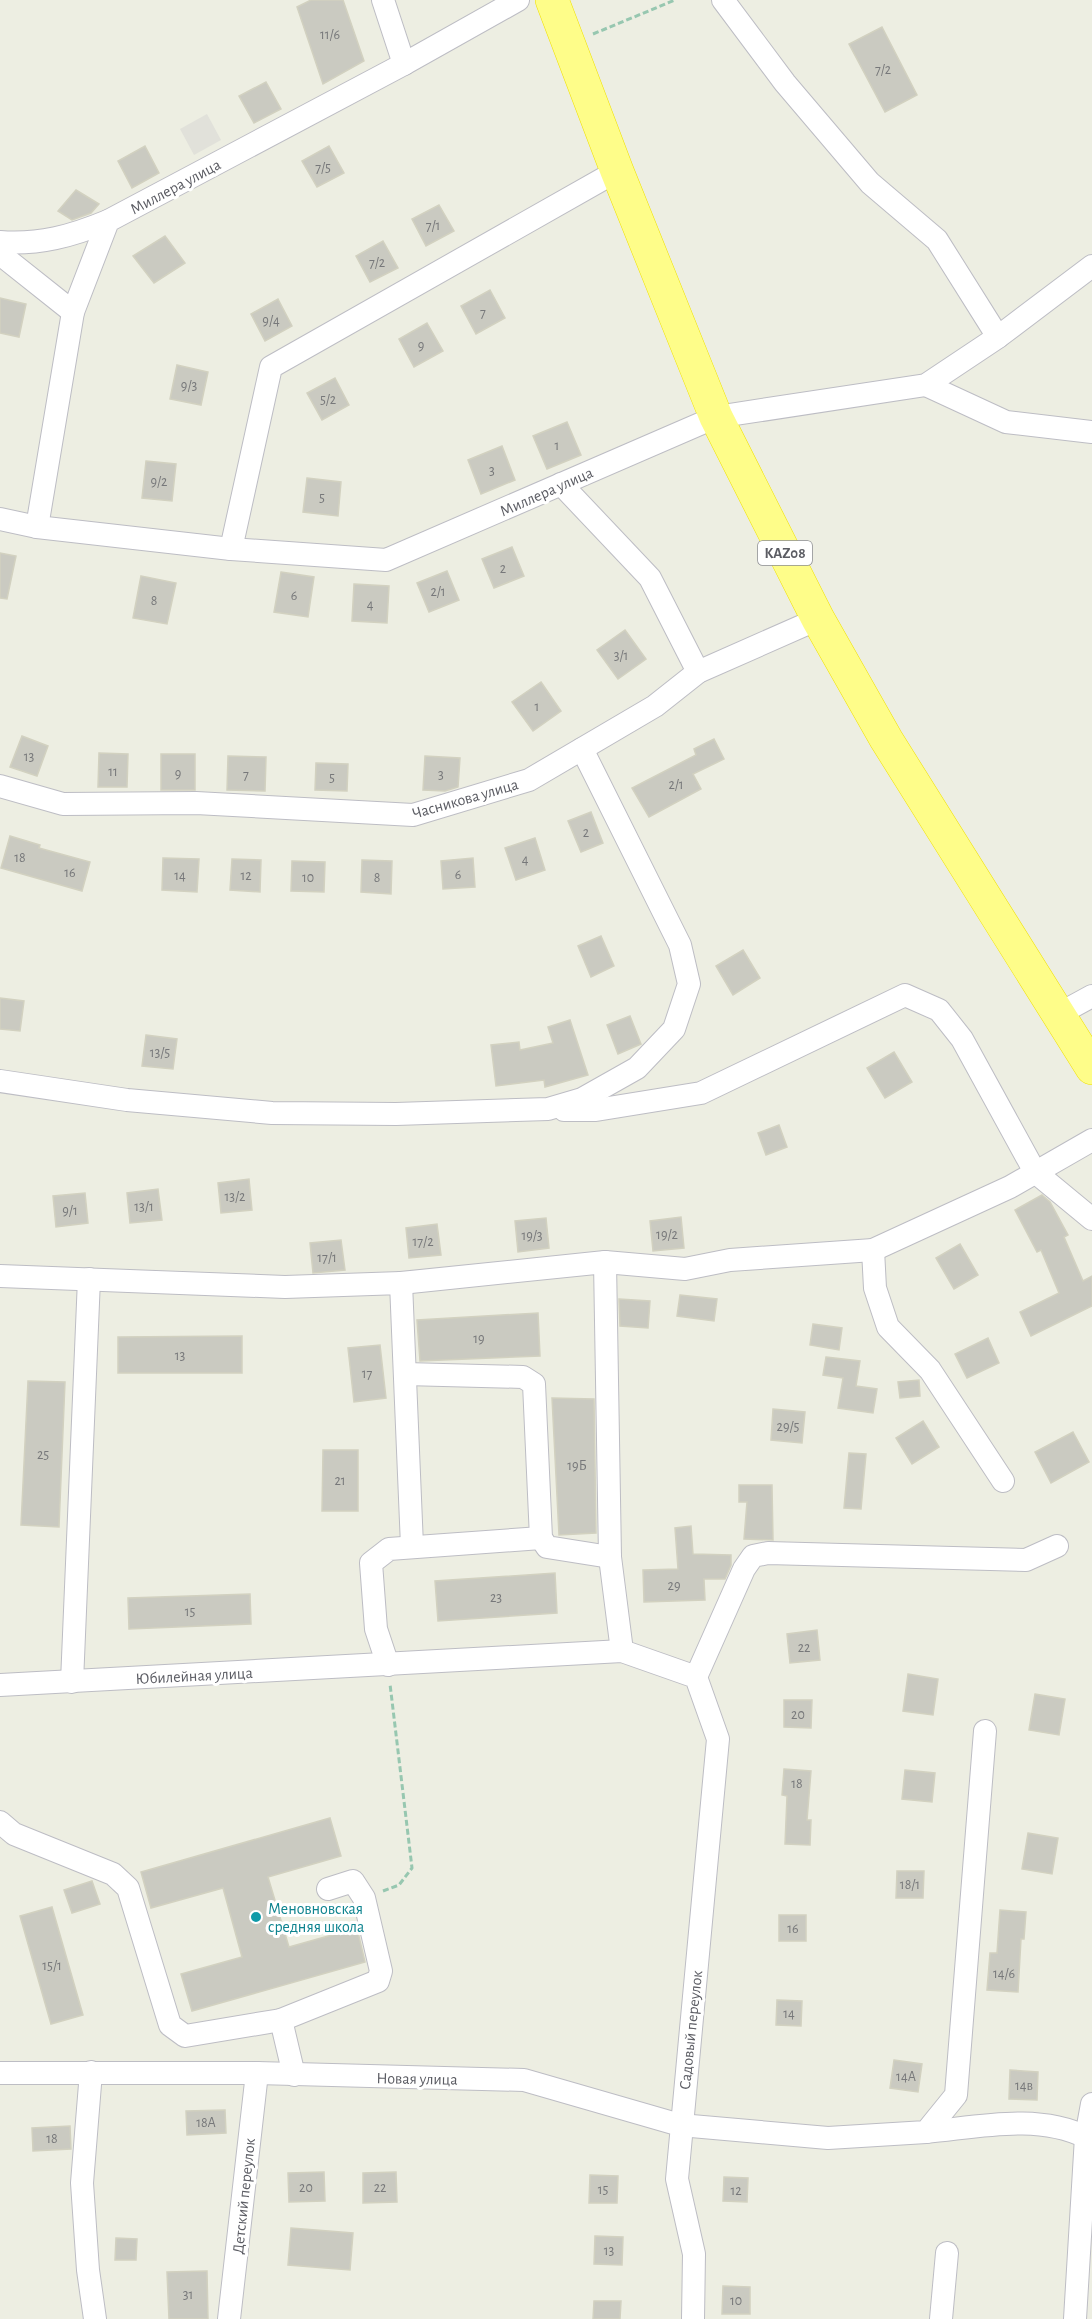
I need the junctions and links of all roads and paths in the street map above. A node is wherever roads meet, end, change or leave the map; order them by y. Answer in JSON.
{"nodes":[{"id":1,"x":383,"y":0,"type":"edge"},
{"id":2,"x":518,"y":0,"type":"edge"},
{"id":3,"x":552,"y":0,"type":"edge"},
{"id":4,"x":675,"y":0,"type":"edge"},
{"id":5,"x":723,"y":0,"type":"edge"},
{"id":6,"x":569,"y":44,"type":"junction"},
{"id":7,"x":404,"y":64,"type":"junction"},
{"id":8,"x":617,"y":171,"type":"junction"},
{"id":9,"x":108,"y":221,"type":"junction"},
{"id":10,"x":0,"y":242,"type":"edge"},
{"id":11,"x":0,"y":254,"type":"edge"},
{"id":12,"x":1092,"y":266,"type":"edge"},
{"id":13,"x":73,"y":312,"type":"junction"},
{"id":14,"x":999,"y":338,"type":"junction"},
{"id":15,"x":926,"y":385,"type":"junction"},
{"id":16,"x":716,"y":417,"type":"junction"},
{"id":17,"x":1092,"y":432,"type":"edge"},
{"id":18,"x":561,"y":484,"type":"junction"},
{"id":19,"x":0,"y":519,"type":"edge"},
{"id":20,"x":36,"y":527,"type":"junction"},
{"id":21,"x":231,"y":549,"type":"junction"},
{"id":22,"x":818,"y":619,"type":"junction"},
{"id":23,"x":699,"y":672,"type":"junction"},
{"id":24,"x":582,"y":749,"type":"junction"},
{"id":25,"x":0,"y":786,"type":"edge"},
{"id":26,"x":1092,"y":996,"type":"edge"},
{"id":27,"x":1059,"y":1014,"type":"junction"},
{"id":28,"x":1092,"y":1068,"type":"edge"},
{"id":29,"x":0,"y":1080,"type":"edge"},
{"id":30,"x":548,"y":1109,"type":"junction"},
{"id":31,"x":1092,"y":1140,"type":"edge"},
{"id":32,"x":1035,"y":1172,"type":"junction"},
{"id":33,"x":1092,"y":1219,"type":"edge"},
{"id":34,"x":873,"y":1250,"type":"junction"},
{"id":35,"x":605,"y":1262,"type":"junction"},
{"id":36,"x":0,"y":1276,"type":"edge"},
{"id":37,"x":89,"y":1279,"type":"junction"},
{"id":38,"x":401,"y":1283,"type":"junction"},
{"id":39,"x":405,"y":1374,"type":"junction"},
{"id":40,"x":1003,"y":1481,"type":"dead end"},
{"id":41,"x":541,"y":1538,"type":"junction"},
{"id":42,"x":411,"y":1546,"type":"junction"},
{"id":43,"x":1057,"y":1546,"type":"dead end"},
{"id":44,"x":610,"y":1557,"type":"junction"},
{"id":45,"x":622,"y":1651,"type":"junction"},
{"id":46,"x":388,"y":1665,"type":"junction"},
{"id":47,"x":696,"y":1677,"type":"junction"},
{"id":48,"x":72,"y":1682,"type":"junction"},
{"id":49,"x":0,"y":1685,"type":"edge"},
{"id":50,"x":985,"y":1731,"type":"dead end"},
{"id":51,"x":0,"y":1822,"type":"edge"},
{"id":52,"x":328,"y":1889,"type":"dead end"},
{"id":53,"x":364,"y":1898,"type":"junction"},
{"id":54,"x":281,"y":2020,"type":"junction"},
{"id":55,"x":91,"y":2072,"type":"junction"},
{"id":56,"x":0,"y":2073,"type":"edge"},
{"id":57,"x":257,"y":2073,"type":"junction"},
{"id":58,"x":294,"y":2075,"type":"junction"},
{"id":59,"x":1092,"y":2104,"type":"edge"},
{"id":60,"x":680,"y":2125,"type":"junction"},
{"id":61,"x":926,"y":2132,"type":"junction"},
{"id":62,"x":1086,"y":2137,"type":"junction"},
{"id":63,"x":947,"y":2253,"type":"dead end"},
{"id":64,"x":95,"y":2319,"type":"edge"},
{"id":65,"x":229,"y":2319,"type":"edge"},
{"id":66,"x":693,"y":2319,"type":"edge"},
{"id":67,"x":941,"y":2319,"type":"edge"},
{"id":68,"x":1075,"y":2319,"type":"edge"}],
"edges":[{"from":1,"to":7,"type":"street"},
{"from":2,"to":7,"type":"street","name":"Миллера улица"},
{"from":3,"to":6,"type":"highway","number":"KAZ08"},
{"from":4,"to":6,"type":"path"},
{"from":5,"to":14,"type":"street"},
{"from":6,"to":8,"type":"highway","number":"KAZ08"},
{"from":7,"to":9,"type":"street","name":"Миллера улица"},
{"from":8,"to":16,"type":"highway","number":"KAZ08"},
{"from":8,"to":21,"type":"street"},
{"from":9,"to":10,"type":"street","name":"Миллера улица"},
{"from":9,"to":13,"type":"street"},
{"from":11,"to":13,"type":"street"},
{"from":12,"to":14,"type":"street"},
{"from":13,"to":20,"type":"street"},
{"from":14,"to":15,"type":"street"},
{"from":15,"to":16,"type":"street","name":"Миллера улица"},
{"from":15,"to":17,"type":"street"},
{"from":16,"to":18,"type":"street","name":"Миллера улица"},
{"from":16,"to":22,"type":"highway","number":"KAZ08"},
{"from":18,"to":21,"type":"street","name":"Миллера улица"},
{"from":18,"to":23,"type":"street"},
{"from":19,"to":20,"type":"street","name":"Миллера улица"},
{"from":20,"to":21,"type":"street","name":"Миллера улица"},
{"from":22,"to":23,"type":"street","name":"Часникова улица"},
{"from":22,"to":27,"type":"highway","number":"KAZ08"},
{"from":23,"to":24,"type":"street","name":"Часникова улица"},
{"from":24,"to":25,"type":"street","name":"Часникова улица"},
{"from":24,"to":30,"type":"street"},
{"from":26,"to":27,"type":"street"},
{"from":27,"to":28,"type":"highway","number":"KAZ08"},
{"from":29,"to":30,"type":"street"},
{"from":30,"to":32,"type":"street"},
{"from":31,"to":32,"type":"street"},
{"from":32,"to":33,"type":"street"},
{"from":32,"to":34,"type":"street"},
{"from":34,"to":35,"type":"street"},
{"from":34,"to":40,"type":"street"},
{"from":35,"to":38,"type":"street"},
{"from":35,"to":44,"type":"street"},
{"from":36,"to":37,"type":"street"},
{"from":37,"to":38,"type":"street"},
{"from":37,"to":48,"type":"street"},
{"from":38,"to":39,"type":"street"},
{"from":39,"to":41,"type":"street"},
{"from":39,"to":42,"type":"street"},
{"from":41,"to":42,"type":"street"},
{"from":41,"to":44,"type":"street"},
{"from":42,"to":46,"type":"street"},
{"from":43,"to":47,"type":"street"},
{"from":44,"to":45,"type":"street"},
{"from":45,"to":46,"type":"street","name":"Юбилейная улица"},
{"from":45,"to":47,"type":"street","name":"Юбилейная улица"},
{"from":46,"to":48,"type":"street","name":"Юбилейная улица"},
{"from":46,"to":53,"type":"path"},
{"from":47,"to":60,"type":"street","name":"Садовый переулок"},
{"from":48,"to":49,"type":"street","name":"Юбилейная улица"},
{"from":50,"to":61,"type":"street"},
{"from":51,"to":54,"type":"street"},
{"from":52,"to":53,"type":"street"},
{"from":53,"to":54,"type":"street"},
{"from":54,"to":58,"type":"street"},
{"from":55,"to":56,"type":"street","name":"Новая улица"},
{"from":55,"to":57,"type":"street","name":"Новая улица"},
{"from":55,"to":64,"type":"street"},
{"from":57,"to":58,"type":"street","name":"Новая улица"},
{"from":57,"to":65,"type":"street","name":"Детский переулок"},
{"from":58,"to":60,"type":"street","name":"Новая улица"},
{"from":59,"to":62,"type":"street"},
{"from":60,"to":61,"type":"street","name":"Новая улица"},
{"from":60,"to":66,"type":"street","name":"Садовый переулок"},
{"from":61,"to":62,"type":"street","name":"Новая улица"},
{"from":62,"to":68,"type":"street"},
{"from":63,"to":67,"type":"street"}]}
